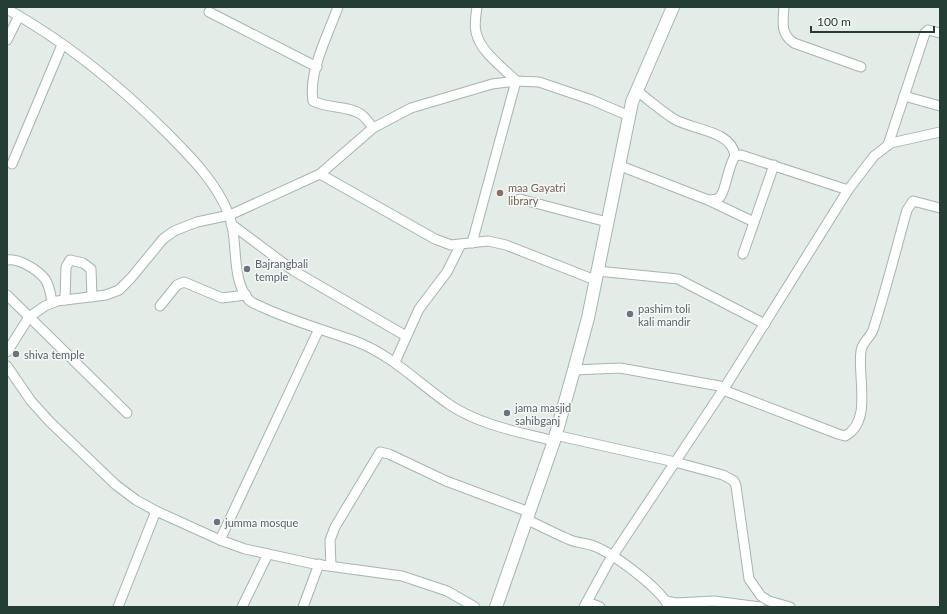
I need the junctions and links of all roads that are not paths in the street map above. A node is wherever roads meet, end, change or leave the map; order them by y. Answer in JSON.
{"nodes":[{"id":1,"x":338,"y":7,"type":"edge"},
{"id":2,"x":477,"y":7,"type":"edge"},
{"id":3,"x":673,"y":7,"type":"edge"},
{"id":4,"x":784,"y":7,"type":"edge"},
{"id":5,"x":7,"y":9,"type":"edge"},
{"id":6,"x":209,"y":12,"type":"dead end"},
{"id":7,"x":19,"y":16,"type":"junction"},
{"id":8,"x":940,"y":33,"type":"edge"},
{"id":9,"x":7,"y":40,"type":"edge"},
{"id":10,"x":62,"y":45,"type":"junction"},
{"id":11,"x":317,"y":67,"type":"junction"},
{"id":12,"x":861,"y":67,"type":"dead end"},
{"id":13,"x":516,"y":81,"type":"junction"},
{"id":14,"x":637,"y":90,"type":"junction"},
{"id":15,"x":904,"y":96,"type":"junction"},
{"id":16,"x":940,"y":106,"type":"edge"},
{"id":17,"x":629,"y":116,"type":"junction"},
{"id":18,"x":373,"y":128,"type":"junction"},
{"id":19,"x":940,"y":132,"type":"edge"},
{"id":20,"x":888,"y":145,"type":"junction"},
{"id":21,"x":735,"y":156,"type":"junction"},
{"id":22,"x":12,"y":164,"type":"dead end"},
{"id":23,"x":618,"y":165,"type":"junction"},
{"id":24,"x":774,"y":166,"type":"junction"},
{"id":25,"x":320,"y":174,"type":"junction"},
{"id":26,"x":848,"y":190,"type":"junction"},
{"id":27,"x":520,"y":199,"type":"dead end"},
{"id":28,"x":708,"y":200,"type":"junction"},
{"id":29,"x":940,"y":208,"type":"edge"},
{"id":30,"x":230,"y":220,"type":"junction"},
{"id":31,"x":607,"y":222,"type":"junction"},
{"id":32,"x":754,"y":222,"type":"junction"},
{"id":33,"x":472,"y":243,"type":"junction"},
{"id":34,"x":462,"y":244,"type":"junction"},
{"id":35,"x":743,"y":254,"type":"dead end"},
{"id":36,"x":7,"y":260,"type":"edge"},
{"id":37,"x":596,"y":275,"type":"junction"},
{"id":38,"x":246,"y":295,"type":"junction"},
{"id":39,"x":7,"y":296,"type":"edge"},
{"id":40,"x":92,"y":296,"type":"junction"},
{"id":41,"x":66,"y":300,"type":"junction"},
{"id":42,"x":52,"y":303,"type":"junction"},
{"id":43,"x":160,"y":306,"type":"dead end"},
{"id":44,"x":29,"y":317,"type":"junction"},
{"id":45,"x":765,"y":324,"type":"junction"},
{"id":46,"x":319,"y":328,"type":"junction"},
{"id":47,"x":406,"y":336,"type":"junction"},
{"id":48,"x":7,"y":352,"type":"edge"},
{"id":49,"x":395,"y":362,"type":"junction"},
{"id":50,"x":7,"y":366,"type":"edge"},
{"id":51,"x":574,"y":370,"type":"junction"},
{"id":52,"x":724,"y":389,"type":"junction"},
{"id":53,"x":127,"y":413,"type":"dead end"},
{"id":54,"x":555,"y":438,"type":"junction"},
{"id":55,"x":675,"y":462,"type":"junction"},
{"id":56,"x":156,"y":511,"type":"junction"},
{"id":57,"x":527,"y":516,"type":"junction"},
{"id":58,"x":220,"y":540,"type":"junction"},
{"id":59,"x":268,"y":554,"type":"junction"},
{"id":60,"x":613,"y":556,"type":"junction"},
{"id":61,"x":319,"y":564,"type":"junction"},
{"id":62,"x":331,"y":566,"type":"junction"},
{"id":63,"x":761,"y":596,"type":"junction"},
{"id":64,"x":585,"y":604,"type":"edge"},
{"id":65,"x":668,"y":604,"type":"edge"},
{"id":66,"x":118,"y":607,"type":"edge"},
{"id":67,"x":242,"y":607,"type":"edge"},
{"id":68,"x":303,"y":607,"type":"edge"},
{"id":69,"x":474,"y":607,"type":"edge"},
{"id":70,"x":496,"y":607,"type":"edge"},
{"id":71,"x":600,"y":607,"type":"edge"},
{"id":72,"x":760,"y":607,"type":"edge"},
{"id":73,"x":790,"y":607,"type":"edge"}],
"edges":[{"from":1,"to":11,"type":"street"},
{"from":2,"to":13,"type":"street"},
{"from":3,"to":14,"type":"main road"},
{"from":4,"to":12,"type":"street"},
{"from":5,"to":7,"type":"street"},
{"from":6,"to":11,"type":"street"},
{"from":7,"to":9,"type":"street"},
{"from":7,"to":10,"type":"street"},
{"from":8,"to":15,"type":"street"},
{"from":10,"to":22,"type":"street"},
{"from":10,"to":30,"type":"street"},
{"from":11,"to":18,"type":"street"},
{"from":13,"to":17,"type":"street"},
{"from":13,"to":18,"type":"street"},
{"from":13,"to":33,"type":"street"},
{"from":14,"to":17,"type":"main road"},
{"from":14,"to":21,"type":"street"},
{"from":15,"to":16,"type":"street"},
{"from":15,"to":20,"type":"street"},
{"from":17,"to":23,"type":"main road"},
{"from":18,"to":25,"type":"street"},
{"from":19,"to":20,"type":"street"},
{"from":20,"to":26,"type":"street"},
{"from":21,"to":24,"type":"street"},
{"from":21,"to":28,"type":"street"},
{"from":23,"to":28,"type":"street"},
{"from":23,"to":31,"type":"main road"},
{"from":24,"to":26,"type":"street"},
{"from":24,"to":32,"type":"street"},
{"from":25,"to":30,"type":"street"},
{"from":25,"to":34,"type":"street"},
{"from":26,"to":45,"type":"street"},
{"from":27,"to":31,"type":"street"},
{"from":28,"to":32,"type":"street"},
{"from":29,"to":52,"type":"street"},
{"from":30,"to":38,"type":"street"},
{"from":30,"to":40,"type":"street"},
{"from":30,"to":47,"type":"street"},
{"from":31,"to":37,"type":"main road"},
{"from":32,"to":35,"type":"street"},
{"from":33,"to":34,"type":"street"},
{"from":33,"to":37,"type":"street"},
{"from":34,"to":47,"type":"street"},
{"from":36,"to":42,"type":"street"},
{"from":37,"to":45,"type":"street"},
{"from":37,"to":51,"type":"main road"},
{"from":38,"to":43,"type":"street"},
{"from":38,"to":46,"type":"street"},
{"from":39,"to":44,"type":"street"},
{"from":40,"to":41,"type":"street"},
{"from":40,"to":41,"type":"street"},
{"from":41,"to":42,"type":"street"},
{"from":42,"to":44,"type":"street"},
{"from":44,"to":48,"type":"street"},
{"from":44,"to":53,"type":"street"},
{"from":45,"to":52,"type":"street"},
{"from":46,"to":49,"type":"street"},
{"from":46,"to":58,"type":"street"},
{"from":47,"to":49,"type":"street"},
{"from":49,"to":54,"type":"street"},
{"from":50,"to":56,"type":"street"},
{"from":51,"to":52,"type":"street"},
{"from":51,"to":54,"type":"main road"},
{"from":52,"to":55,"type":"street"},
{"from":54,"to":55,"type":"street"},
{"from":54,"to":57,"type":"main road"},
{"from":55,"to":60,"type":"street"},
{"from":55,"to":63,"type":"street"},
{"from":56,"to":58,"type":"street"},
{"from":56,"to":66,"type":"street"},
{"from":57,"to":60,"type":"street"},
{"from":57,"to":62,"type":"street"},
{"from":57,"to":70,"type":"main road"},
{"from":58,"to":59,"type":"street"},
{"from":59,"to":61,"type":"street"},
{"from":59,"to":67,"type":"street"},
{"from":60,"to":64,"type":"street"},
{"from":60,"to":65,"type":"street"},
{"from":61,"to":62,"type":"street"},
{"from":61,"to":68,"type":"street"},
{"from":62,"to":69,"type":"street"},
{"from":63,"to":72,"type":"street"},
{"from":63,"to":73,"type":"street"},
{"from":64,"to":71,"type":"street"},
{"from":65,"to":72,"type":"street"}]}
